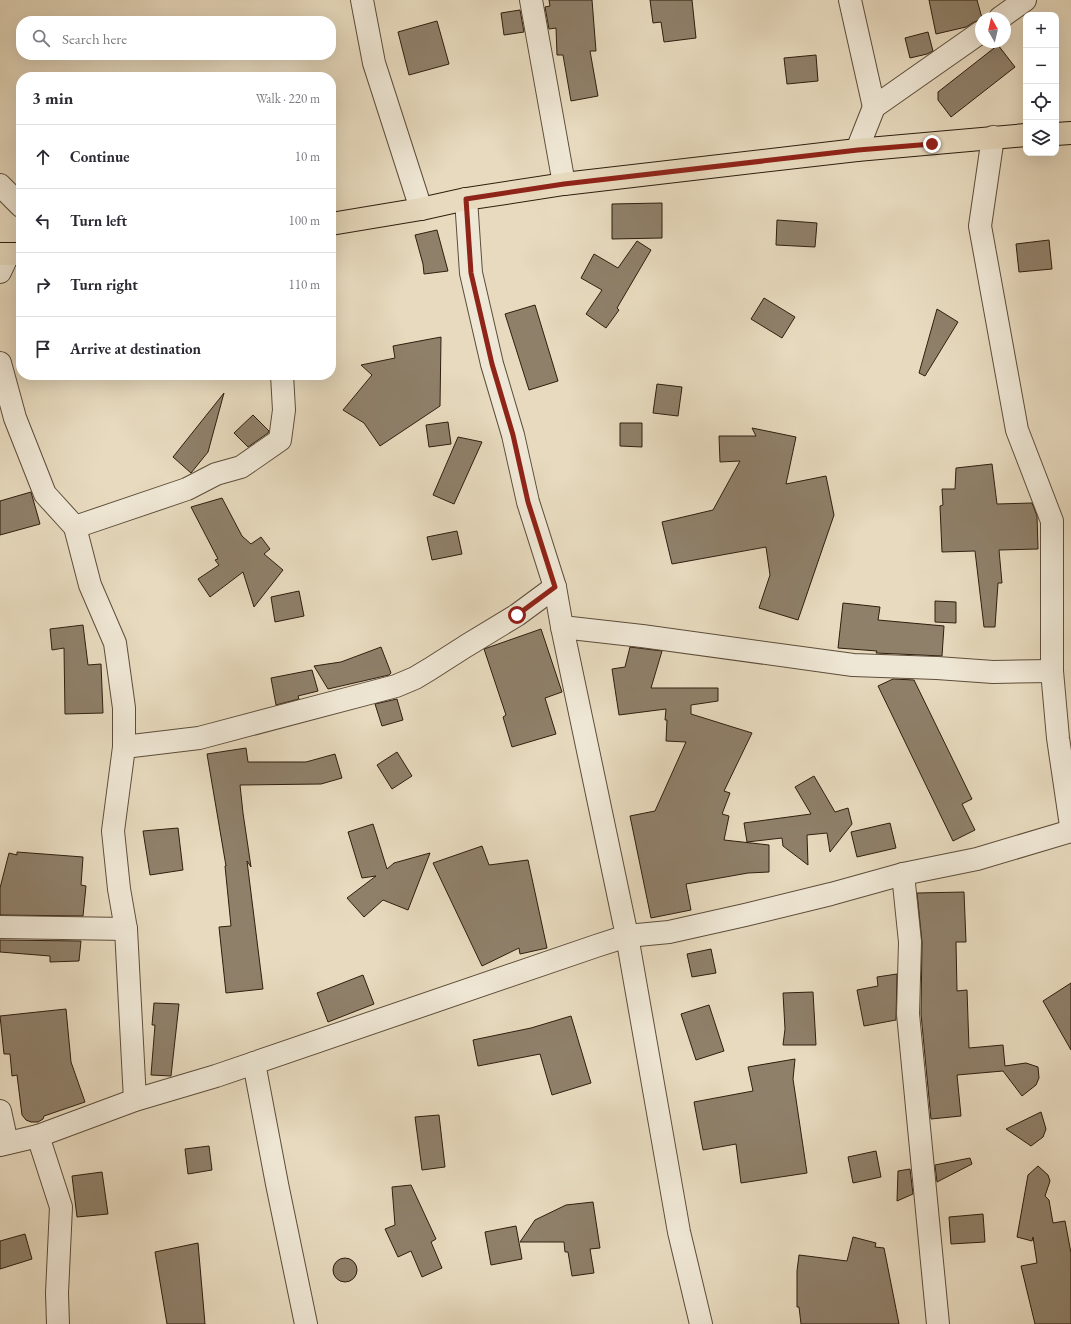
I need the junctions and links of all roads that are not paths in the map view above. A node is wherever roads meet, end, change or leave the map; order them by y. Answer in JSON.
{"nodes":[{"id":1,"x":362,"y":0,"type":"edge"},
{"id":2,"x":531,"y":0,"type":"edge"},
{"id":3,"x":850,"y":0,"type":"edge"},
{"id":4,"x":1025,"y":0,"type":"edge"},
{"id":5,"x":1008,"y":12,"type":"edge"},
{"id":6,"x":975,"y":36,"type":"edge"},
{"id":7,"x":874,"y":107,"type":"junction"},
{"id":8,"x":1071,"y":133,"type":"edge"},
{"id":9,"x":1059,"y":134,"type":"edge"},
{"id":10,"x":1023,"y":136,"type":"edge"},
{"id":11,"x":992,"y":138,"type":"junction"},
{"id":12,"x":858,"y":150,"type":"junction"},
{"id":13,"x":564,"y":184,"type":"junction"},
{"id":14,"x":0,"y":185,"type":"edge"},
{"id":15,"x":466,"y":199,"type":"junction"},
{"id":16,"x":16,"y":201,"type":"edge"},
{"id":17,"x":421,"y":209,"type":"junction"},
{"id":18,"x":336,"y":223,"type":"edge"},
{"id":19,"x":0,"y":363,"type":"edge"},
{"id":20,"x":282,"y":380,"type":"edge"},
{"id":21,"x":76,"y":527,"type":"junction"},
{"id":22,"x":555,"y":587,"type":"junction"},
{"id":23,"x":562,"y":627,"type":"junction"},
{"id":24,"x":1052,"y":671,"type":"junction"},
{"id":25,"x":124,"y":747,"type":"junction"},
{"id":26,"x":1071,"y":826,"type":"edge"},
{"id":27,"x":1071,"y":831,"type":"edge"},
{"id":28,"x":903,"y":874,"type":"junction"},
{"id":29,"x":0,"y":927,"type":"edge"},
{"id":30,"x":126,"y":930,"type":"junction"},
{"id":31,"x":627,"y":936,"type":"junction"},
{"id":32,"x":254,"y":1063,"type":"junction"},
{"id":33,"x":135,"y":1100,"type":"junction"},
{"id":34,"x":0,"y":1111,"type":"edge"},
{"id":35,"x":38,"y":1136,"type":"junction"},
{"id":36,"x":3,"y":1144,"type":"edge"},
{"id":37,"x":58,"y":1324,"type":"edge"},
{"id":38,"x":306,"y":1324,"type":"edge"},
{"id":39,"x":701,"y":1324,"type":"edge"},
{"id":40,"x":938,"y":1324,"type":"edge"}],
"edges":[{"from":1,"to":17,"type":"street"},
{"from":2,"to":13,"type":"street"},
{"from":3,"to":7,"type":"street"},
{"from":4,"to":5,"type":"street"},
{"from":6,"to":7,"type":"street"},
{"from":7,"to":12,"type":"street"},
{"from":8,"to":9,"type":"main road"},
{"from":10,"to":11,"type":"main road"},
{"from":11,"to":12,"type":"main road"},
{"from":11,"to":24,"type":"street"},
{"from":12,"to":13,"type":"main road"},
{"from":13,"to":15,"type":"main road"},
{"from":14,"to":16,"type":"street"},
{"from":15,"to":17,"type":"main road"},
{"from":15,"to":22,"type":"street"},
{"from":17,"to":18,"type":"main road"},
{"from":19,"to":21,"type":"street"},
{"from":20,"to":21,"type":"street"},
{"from":21,"to":25,"type":"street"},
{"from":22,"to":23,"type":"street"},
{"from":22,"to":25,"type":"street"},
{"from":23,"to":24,"type":"street"},
{"from":23,"to":31,"type":"street"},
{"from":24,"to":26,"type":"street"},
{"from":25,"to":30,"type":"street"},
{"from":27,"to":28,"type":"street"},
{"from":28,"to":31,"type":"street"},
{"from":28,"to":40,"type":"street"},
{"from":29,"to":30,"type":"street"},
{"from":30,"to":33,"type":"street"},
{"from":31,"to":32,"type":"street"},
{"from":31,"to":39,"type":"street"},
{"from":32,"to":33,"type":"street"},
{"from":32,"to":38,"type":"street"},
{"from":33,"to":35,"type":"street"},
{"from":34,"to":36,"type":"street"},
{"from":35,"to":36,"type":"street"},
{"from":35,"to":37,"type":"street"}]}
